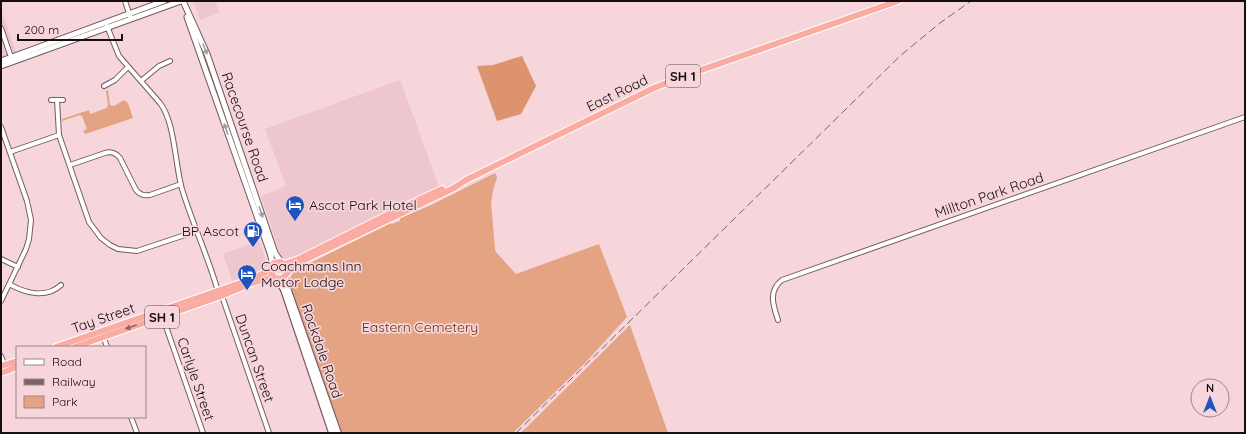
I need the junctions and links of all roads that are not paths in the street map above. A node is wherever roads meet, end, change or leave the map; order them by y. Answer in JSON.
{"nodes":[{"id":1,"x":125,"y":1,"type":"edge"},
{"id":2,"x":164,"y":1,"type":"edge"},
{"id":3,"x":182,"y":1,"type":"edge"},
{"id":4,"x":898,"y":1,"type":"edge"},
{"id":5,"x":130,"y":16,"type":"junction"},
{"id":6,"x":107,"y":25,"type":"junction"},
{"id":7,"x":1,"y":28,"type":"edge"},
{"id":8,"x":1,"y":60,"type":"edge"},
{"id":9,"x":12,"y":60,"type":"junction"},
{"id":10,"x":170,"y":61,"type":"dead end"},
{"id":11,"x":1,"y":66,"type":"edge"},
{"id":12,"x":128,"y":67,"type":"junction"},
{"id":13,"x":216,"y":80,"type":"junction"},
{"id":14,"x":141,"y":82,"type":"junction"},
{"id":15,"x":210,"y":82,"type":"junction"},
{"id":16,"x":104,"y":86,"type":"dead end"},
{"id":17,"x":52,"y":100,"type":"dead end"},
{"id":18,"x":57,"y":100,"type":"junction"},
{"id":19,"x":63,"y":100,"type":"dead end"},
{"id":20,"x":1245,"y":117,"type":"edge"},
{"id":21,"x":1,"y":126,"type":"edge"},
{"id":22,"x":59,"y":135,"type":"junction"},
{"id":23,"x":10,"y":152,"type":"junction"},
{"id":24,"x":70,"y":165,"type":"junction"},
{"id":25,"x":466,"y":180,"type":"junction"},
{"id":26,"x":181,"y":184,"type":"junction"},
{"id":27,"x":197,"y":231,"type":"junction"},
{"id":28,"x":1,"y":259,"type":"edge"},
{"id":29,"x":283,"y":263,"type":"junction"},
{"id":30,"x":18,"y":267,"type":"junction"},
{"id":31,"x":272,"y":267,"type":"junction"},
{"id":32,"x":287,"y":274,"type":"junction"},
{"id":33,"x":276,"y":278,"type":"junction"},
{"id":34,"x":9,"y":284,"type":"junction"},
{"id":35,"x":61,"y":285,"type":"dead end"},
{"id":36,"x":220,"y":294,"type":"junction"},
{"id":37,"x":1,"y":301,"type":"edge"},
{"id":38,"x":161,"y":314,"type":"junction"},
{"id":39,"x":778,"y":320,"type":"dead end"},
{"id":40,"x":102,"y":334,"type":"junction"},
{"id":41,"x":60,"y":346,"type":"edge"},
{"id":42,"x":77,"y":346,"type":"edge"},
{"id":43,"x":107,"y":346,"type":"edge"},
{"id":44,"x":1,"y":356,"type":"edge"},
{"id":45,"x":16,"y":362,"type":"edge"},
{"id":46,"x":16,"y":367,"type":"edge"},
{"id":47,"x":3,"y":369,"type":"edge"},
{"id":48,"x":325,"y":403,"type":"junction"},
{"id":49,"x":131,"y":418,"type":"edge"},
{"id":50,"x":137,"y":433,"type":"edge"},
{"id":51,"x":203,"y":433,"type":"edge"},
{"id":52,"x":269,"y":433,"type":"edge"},
{"id":53,"x":332,"y":433,"type":"edge"},
{"id":54,"x":338,"y":433,"type":"edge"}],
"edges":[{"from":1,"to":5,"type":"street"},
{"from":2,"to":5,"type":"street"},
{"from":3,"to":5,"type":"street"},
{"from":3,"to":13,"type":"street","name":"Racecourse Road","one_way":true},
{"from":3,"to":15,"type":"street","name":"Racecourse Road"},
{"from":4,"to":25,"type":"highway","name":"East Road","number":"SH 1"},
{"from":5,"to":6,"type":"street"},
{"from":6,"to":9,"type":"street"},
{"from":6,"to":12,"type":"street","name":"Duncan Street"},
{"from":7,"to":9,"type":"street"},
{"from":8,"to":9,"type":"street"},
{"from":9,"to":11,"type":"street"},
{"from":10,"to":14,"type":"street"},
{"from":12,"to":14,"type":"street","name":"Duncan Street"},
{"from":12,"to":16,"type":"street"},
{"from":13,"to":15,"type":"street"},
{"from":13,"to":29,"type":"street","name":"Racecourse Road","one_way":true},
{"from":14,"to":26,"type":"street","name":"Duncan Street"},
{"from":31,"to":15,"type":"street","name":"Racecourse Road","one_way":true},
{"from":17,"to":18,"type":"street"},
{"from":18,"to":19,"type":"street"},
{"from":18,"to":22,"type":"street"},
{"from":20,"to":39,"type":"street","name":"Millton Park Road"},
{"from":21,"to":23,"type":"street"},
{"from":22,"to":23,"type":"street"},
{"from":22,"to":24,"type":"street"},
{"from":23,"to":30,"type":"street"},
{"from":24,"to":26,"type":"street"},
{"from":24,"to":27,"type":"street"},
{"from":25,"to":29,"type":"highway","name":"East Road","number":"SH 1"},
{"from":25,"to":32,"type":"highway","name":"East Road","number":"SH 1"},
{"from":26,"to":27,"type":"street","name":"Duncan Street"},
{"from":27,"to":36,"type":"street","name":"Duncan Street"},
{"from":28,"to":30,"type":"street"},
{"from":29,"to":31,"type":"highway","number":"SH 1"},
{"from":29,"to":32,"type":"highway"},
{"from":30,"to":34,"type":"street"},
{"from":31,"to":33,"type":"highway"},
{"from":31,"to":36,"type":"highway","name":"Tay Street","number":"SH 1"},
{"from":32,"to":33,"type":"highway","number":"SH 1"},
{"from":32,"to":48,"type":"main road","name":"Rockdale Road"},
{"from":33,"to":36,"type":"highway","name":"Tay Street","number":"SH 1"},
{"from":33,"to":48,"type":"main road","name":"Rockdale Road"},
{"from":34,"to":35,"type":"street"},
{"from":34,"to":37,"type":"street"},
{"from":36,"to":38,"type":"highway","name":"Tay Street","number":"SH 1"},
{"from":36,"to":52,"type":"street","name":"Duncan Street"},
{"from":38,"to":40,"type":"highway","name":"Tay Street","number":"SH 1"},
{"from":38,"to":51,"type":"street","name":"Carlyle Street"},
{"from":40,"to":41,"type":"highway","name":"Tay Street","number":"SH 1"},
{"from":40,"to":42,"type":"highway","name":"Tay Street","number":"SH 1"},
{"from":40,"to":43,"type":"street"},
{"from":44,"to":47,"type":"street"},
{"from":45,"to":47,"type":"highway"},
{"from":46,"to":47,"type":"highway"},
{"from":48,"to":53,"type":"main road","name":"Rockdale Road"},
{"from":48,"to":54,"type":"main road","name":"Rockdale Road"},
{"from":49,"to":50,"type":"street"}]}
